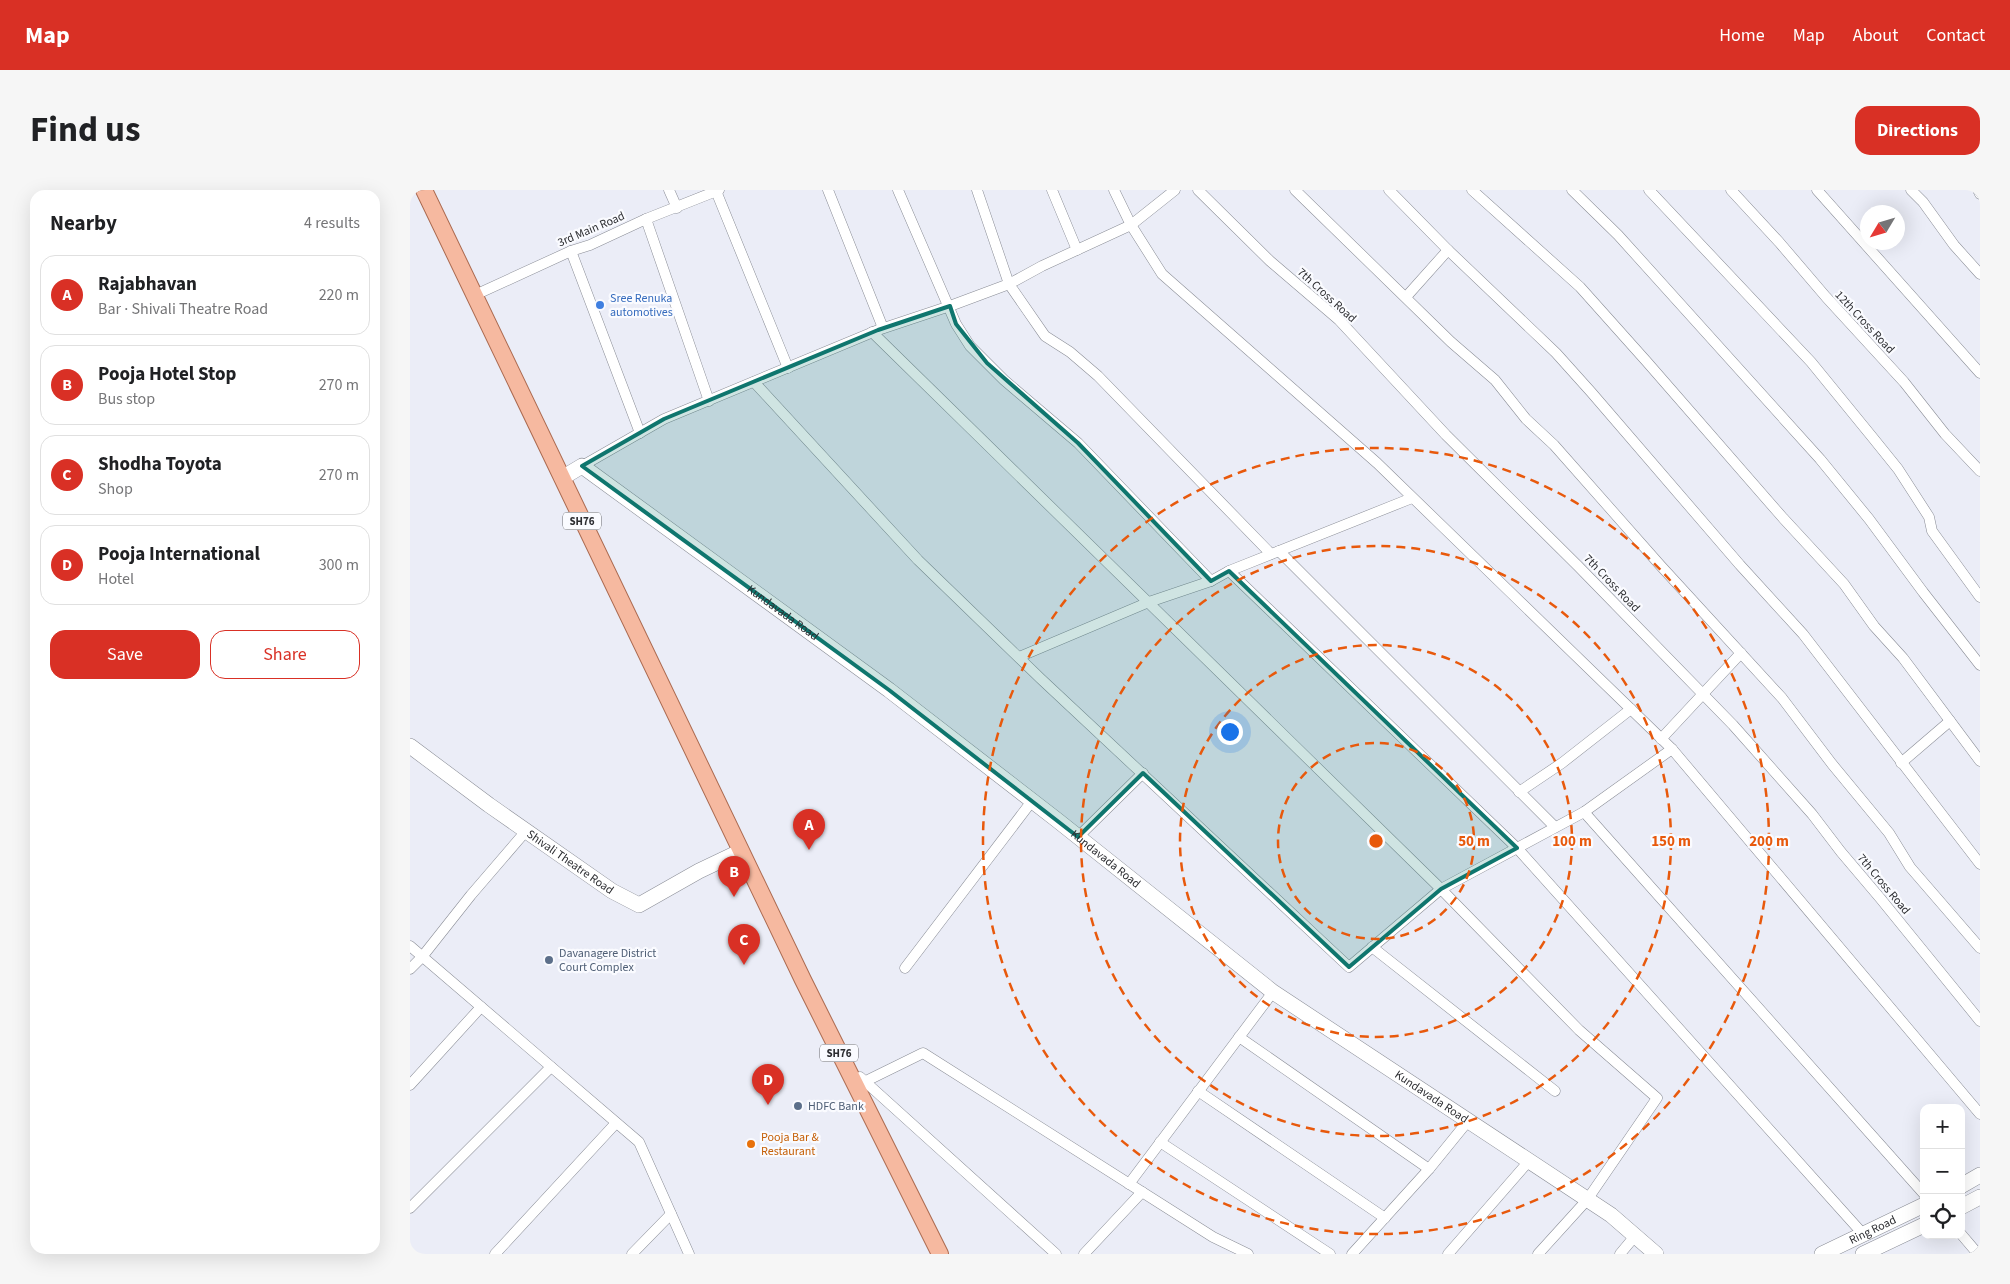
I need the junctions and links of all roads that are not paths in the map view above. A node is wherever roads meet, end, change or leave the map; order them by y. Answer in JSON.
{"nodes":[{"id":1,"x":424,"y":190,"type":"edge"},
{"id":2,"x":669,"y":190,"type":"edge"},
{"id":3,"x":828,"y":190,"type":"edge"},
{"id":4,"x":898,"y":190,"type":"edge"},
{"id":5,"x":977,"y":190,"type":"edge"},
{"id":6,"x":1052,"y":190,"type":"edge"},
{"id":7,"x":1114,"y":190,"type":"edge"},
{"id":8,"x":1175,"y":190,"type":"edge"},
{"id":9,"x":1198,"y":190,"type":"edge"},
{"id":10,"x":1295,"y":190,"type":"edge"},
{"id":11,"x":1389,"y":190,"type":"edge"},
{"id":12,"x":1472,"y":190,"type":"edge"},
{"id":13,"x":1572,"y":190,"type":"edge"},
{"id":14,"x":1649,"y":190,"type":"edge"},
{"id":15,"x":1731,"y":190,"type":"edge"},
{"id":16,"x":1817,"y":190,"type":"edge"},
{"id":17,"x":1912,"y":190,"type":"edge"},
{"id":18,"x":1978,"y":190,"type":"edge"},
{"id":19,"x":717,"y":191,"type":"edge"},
{"id":20,"x":1980,"y":194,"type":"edge"},
{"id":21,"x":677,"y":208,"type":"junction"},
{"id":22,"x":646,"y":219,"type":"junction"},
{"id":23,"x":1131,"y":225,"type":"junction"},
{"id":24,"x":571,"y":250,"type":"junction"},
{"id":25,"x":1077,"y":250,"type":"junction"},
{"id":26,"x":1448,"y":250,"type":"junction"},
{"id":27,"x":1980,"y":274,"type":"edge"},
{"id":28,"x":1009,"y":284,"type":"junction"},
{"id":29,"x":475,"y":295,"type":"junction"},
{"id":30,"x":1406,"y":298,"type":"junction"},
{"id":31,"x":950,"y":306,"type":"junction"},
{"id":32,"x":883,"y":328,"type":"junction"},
{"id":33,"x":872,"y":332,"type":"junction"},
{"id":34,"x":788,"y":368,"type":"junction"},
{"id":35,"x":1980,"y":374,"type":"edge"},
{"id":36,"x":754,"y":382,"type":"junction"},
{"id":37,"x":709,"y":400,"type":"junction"},
{"id":38,"x":640,"y":433,"type":"junction"},
{"id":39,"x":582,"y":466,"type":"junction"},
{"id":40,"x":1980,"y":471,"type":"edge"},
{"id":41,"x":562,"y":478,"type":"junction"},
{"id":42,"x":1412,"y":498,"type":"junction"},
{"id":43,"x":1275,"y":552,"type":"junction"},
{"id":44,"x":1229,"y":571,"type":"junction"},
{"id":45,"x":1211,"y":581,"type":"junction"},
{"id":46,"x":1980,"y":597,"type":"edge"},
{"id":47,"x":1149,"y":602,"type":"junction"},
{"id":48,"x":1741,"y":652,"type":"junction"},
{"id":49,"x":1019,"y":658,"type":"junction"},
{"id":50,"x":1980,"y":665,"type":"edge"},
{"id":51,"x":1704,"y":695,"type":"junction"},
{"id":52,"x":1631,"y":709,"type":"junction"},
{"id":53,"x":1950,"y":721,"type":"junction"},
{"id":54,"x":1661,"y":739,"type":"junction"},
{"id":55,"x":410,"y":746,"type":"edge"},
{"id":56,"x":1672,"y":749,"type":"junction"},
{"id":57,"x":1980,"y":761,"type":"edge"},
{"id":58,"x":1901,"y":763,"type":"junction"},
{"id":59,"x":1143,"y":773,"type":"junction"},
{"id":60,"x":1519,"y":792,"type":"junction"},
{"id":61,"x":1032,"y":801,"type":"junction"},
{"id":62,"x":1584,"y":812,"type":"junction"},
{"id":63,"x":1555,"y":828,"type":"junction"},
{"id":64,"x":526,"y":831,"type":"junction"},
{"id":65,"x":1078,"y":837,"type":"junction"},
{"id":66,"x":1517,"y":848,"type":"junction"},
{"id":67,"x":741,"y":851,"type":"junction"},
{"id":68,"x":1980,"y":864,"type":"edge"},
{"id":69,"x":1441,"y":889,"type":"junction"},
{"id":70,"x":410,"y":946,"type":"edge"},
{"id":71,"x":1372,"y":947,"type":"junction"},
{"id":72,"x":1980,"y":948,"type":"edge"},
{"id":73,"x":422,"y":957,"type":"junction"},
{"id":74,"x":905,"y":968,"type":"dead end"},
{"id":75,"x":410,"y":969,"type":"edge"},
{"id":76,"x":1273,"y":992,"type":"junction"},
{"id":77,"x":482,"y":1007,"type":"junction"},
{"id":78,"x":1980,"y":1021,"type":"edge"},
{"id":79,"x":1238,"y":1037,"type":"junction"},
{"id":80,"x":839,"y":1052,"type":"junction"},
{"id":81,"x":551,"y":1067,"type":"junction"},
{"id":82,"x":864,"y":1082,"type":"junction"},
{"id":83,"x":410,"y":1085,"type":"edge"},
{"id":84,"x":1198,"y":1091,"type":"junction"},
{"id":85,"x":1555,"y":1091,"type":"dead end"},
{"id":86,"x":1980,"y":1114,"type":"edge"},
{"id":87,"x":1468,"y":1121,"type":"junction"},
{"id":88,"x":616,"y":1123,"type":"junction"},
{"id":89,"x":1160,"y":1142,"type":"junction"},
{"id":90,"x":1529,"y":1161,"type":"junction"},
{"id":91,"x":1429,"y":1169,"type":"junction"},
{"id":92,"x":1980,"y":1175,"type":"edge"},
{"id":93,"x":1129,"y":1184,"type":"junction"},
{"id":94,"x":1965,"y":1184,"type":"edge"},
{"id":95,"x":1920,"y":1190,"type":"edge"},
{"id":96,"x":1142,"y":1192,"type":"junction"},
{"id":97,"x":1980,"y":1197,"type":"edge"},
{"id":98,"x":1587,"y":1200,"type":"junction"},
{"id":99,"x":1965,"y":1204,"type":"edge"},
{"id":100,"x":1920,"y":1207,"type":"edge"},
{"id":101,"x":410,"y":1208,"type":"edge"},
{"id":102,"x":671,"y":1214,"type":"junction"},
{"id":103,"x":1385,"y":1218,"type":"junction"},
{"id":104,"x":1920,"y":1227,"type":"edge"},
{"id":105,"x":1864,"y":1234,"type":"junction"},
{"id":106,"x":1635,"y":1236,"type":"junction"},
{"id":107,"x":1965,"y":1239,"type":"edge"},
{"id":108,"x":1868,"y":1253,"type":"edge"},
{"id":109,"x":495,"y":1254,"type":"edge"},
{"id":110,"x":632,"y":1254,"type":"edge"},
{"id":111,"x":690,"y":1254,"type":"edge"},
{"id":112,"x":940,"y":1254,"type":"edge"},
{"id":113,"x":1056,"y":1254,"type":"edge"},
{"id":114,"x":1084,"y":1254,"type":"edge"},
{"id":115,"x":1248,"y":1254,"type":"edge"},
{"id":116,"x":1330,"y":1254,"type":"edge"},
{"id":117,"x":1352,"y":1254,"type":"edge"},
{"id":118,"x":1448,"y":1254,"type":"edge"},
{"id":119,"x":1538,"y":1254,"type":"edge"},
{"id":120,"x":1620,"y":1254,"type":"edge"},
{"id":121,"x":1656,"y":1254,"type":"edge"},
{"id":122,"x":1822,"y":1254,"type":"edge"},
{"id":123,"x":1978,"y":1254,"type":"edge"}],
"edges":[{"from":1,"to":29,"type":"main road","number":"SH76"},
{"from":2,"to":21,"type":"street"},
{"from":3,"to":32,"type":"street"},
{"from":4,"to":31,"type":"street"},
{"from":5,"to":28,"type":"street"},
{"from":6,"to":25,"type":"street"},
{"from":7,"to":23,"type":"street"},
{"from":8,"to":23,"type":"street"},
{"from":9,"to":51,"type":"street","name":"7th Cross Road"},
{"from":10,"to":30,"type":"street"},
{"from":11,"to":26,"type":"street"},
{"from":12,"to":53,"type":"street"},
{"from":13,"to":50,"type":"street"},
{"from":14,"to":46,"type":"street"},
{"from":15,"to":40,"type":"street","name":"12th Cross Road"},
{"from":16,"to":35,"type":"street"},
{"from":17,"to":27,"type":"street"},
{"from":18,"to":20,"type":"street"},
{"from":19,"to":21,"type":"street","name":"3rd Main Road"},
{"from":19,"to":34,"type":"street"},
{"from":21,"to":22,"type":"street","name":"3rd Main Road"},
{"from":22,"to":24,"type":"street","name":"3rd Main Road"},
{"from":22,"to":37,"type":"street"},
{"from":23,"to":25,"type":"street"},
{"from":23,"to":42,"type":"street"},
{"from":24,"to":29,"type":"street","name":"3rd Main Road"},
{"from":24,"to":38,"type":"street"},
{"from":25,"to":28,"type":"street"},
{"from":26,"to":30,"type":"street"},
{"from":26,"to":58,"type":"street"},
{"from":28,"to":31,"type":"street"},
{"from":28,"to":43,"type":"street"},
{"from":29,"to":41,"type":"main road","number":"SH76"},
{"from":30,"to":48,"type":"street"},
{"from":31,"to":32,"type":"street"},
{"from":31,"to":45,"type":"street"},
{"from":32,"to":33,"type":"street"},
{"from":33,"to":34,"type":"street"},
{"from":33,"to":47,"type":"street"},
{"from":34,"to":36,"type":"street"},
{"from":36,"to":37,"type":"street"},
{"from":36,"to":49,"type":"street"},
{"from":37,"to":38,"type":"street"},
{"from":38,"to":39,"type":"street"},
{"from":39,"to":41,"type":"street"},
{"from":39,"to":61,"type":"street","name":"Kundavada Road"},
{"from":41,"to":67,"type":"main road","number":"SH76"},
{"from":42,"to":43,"type":"street"},
{"from":42,"to":52,"type":"street"},
{"from":43,"to":44,"type":"street"},
{"from":43,"to":60,"type":"street"},
{"from":44,"to":45,"type":"street"},
{"from":44,"to":66,"type":"street"},
{"from":45,"to":47,"type":"street"},
{"from":47,"to":49,"type":"street"},
{"from":47,"to":69,"type":"street"},
{"from":48,"to":51,"type":"street"},
{"from":48,"to":72,"type":"street"},
{"from":49,"to":59,"type":"street"},
{"from":51,"to":54,"type":"street"},
{"from":51,"to":78,"type":"street","name":"7th Cross Road"},
{"from":52,"to":54,"type":"street"},
{"from":52,"to":60,"type":"street"},
{"from":53,"to":57,"type":"street"},
{"from":53,"to":58,"type":"street"},
{"from":54,"to":56,"type":"street"},
{"from":55,"to":64,"type":"street","name":"Shivali Theatre Road"},
{"from":56,"to":62,"type":"street"},
{"from":56,"to":86,"type":"street"},
{"from":58,"to":68,"type":"street"},
{"from":59,"to":65,"type":"street"},
{"from":59,"to":71,"type":"street"},
{"from":60,"to":63,"type":"street"},
{"from":61,"to":65,"type":"street","name":"Kundavada Road"},
{"from":61,"to":74,"type":"street"},
{"from":62,"to":63,"type":"street"},
{"from":62,"to":95,"type":"street"},
{"from":63,"to":66,"type":"street"},
{"from":64,"to":67,"type":"street","name":"Shivali Theatre Road"},
{"from":64,"to":73,"type":"street"},
{"from":65,"to":76,"type":"street","name":"Kundavada Road"},
{"from":66,"to":69,"type":"street"},
{"from":66,"to":105,"type":"street"},
{"from":67,"to":80,"type":"main road","number":"SH76"},
{"from":69,"to":71,"type":"street"},
{"from":69,"to":98,"type":"street"},
{"from":70,"to":73,"type":"street"},
{"from":71,"to":85,"type":"street"},
{"from":73,"to":75,"type":"street"},
{"from":73,"to":77,"type":"street"},
{"from":76,"to":79,"type":"street"},
{"from":76,"to":87,"type":"street","name":"Kundavada Road"},
{"from":77,"to":81,"type":"street"},
{"from":77,"to":83,"type":"street"},
{"from":79,"to":84,"type":"street"},
{"from":79,"to":91,"type":"street"},
{"from":80,"to":82,"type":"street"},
{"from":80,"to":112,"type":"main road","number":"SH76"},
{"from":81,"to":88,"type":"street"},
{"from":81,"to":101,"type":"street"},
{"from":82,"to":93,"type":"street"},
{"from":82,"to":113,"type":"street"},
{"from":84,"to":89,"type":"street"},
{"from":84,"to":103,"type":"street"},
{"from":87,"to":90,"type":"street","name":"Kundavada Road"},
{"from":87,"to":91,"type":"street"},
{"from":88,"to":102,"type":"street"},
{"from":88,"to":109,"type":"street"},
{"from":89,"to":93,"type":"street"},
{"from":89,"to":116,"type":"street"},
{"from":90,"to":98,"type":"street","name":"Kundavada Road"},
{"from":90,"to":118,"type":"street"},
{"from":91,"to":103,"type":"street"},
{"from":92,"to":94,"type":"street"},
{"from":93,"to":96,"type":"street"},
{"from":96,"to":114,"type":"street"},
{"from":96,"to":115,"type":"street"},
{"from":97,"to":99,"type":"street"},
{"from":98,"to":106,"type":"street","name":"Kundavada Road"},
{"from":98,"to":119,"type":"street"},
{"from":100,"to":105,"type":"street","name":"Ring Road"},
{"from":102,"to":110,"type":"street"},
{"from":102,"to":111,"type":"street"},
{"from":103,"to":117,"type":"street"},
{"from":104,"to":108,"type":"street","name":"Ring Road"},
{"from":105,"to":122,"type":"street","name":"Ring Road"},
{"from":106,"to":120,"type":"street"},
{"from":106,"to":121,"type":"street","name":"Kundavada Road"},
{"from":107,"to":123,"type":"street"}]}
